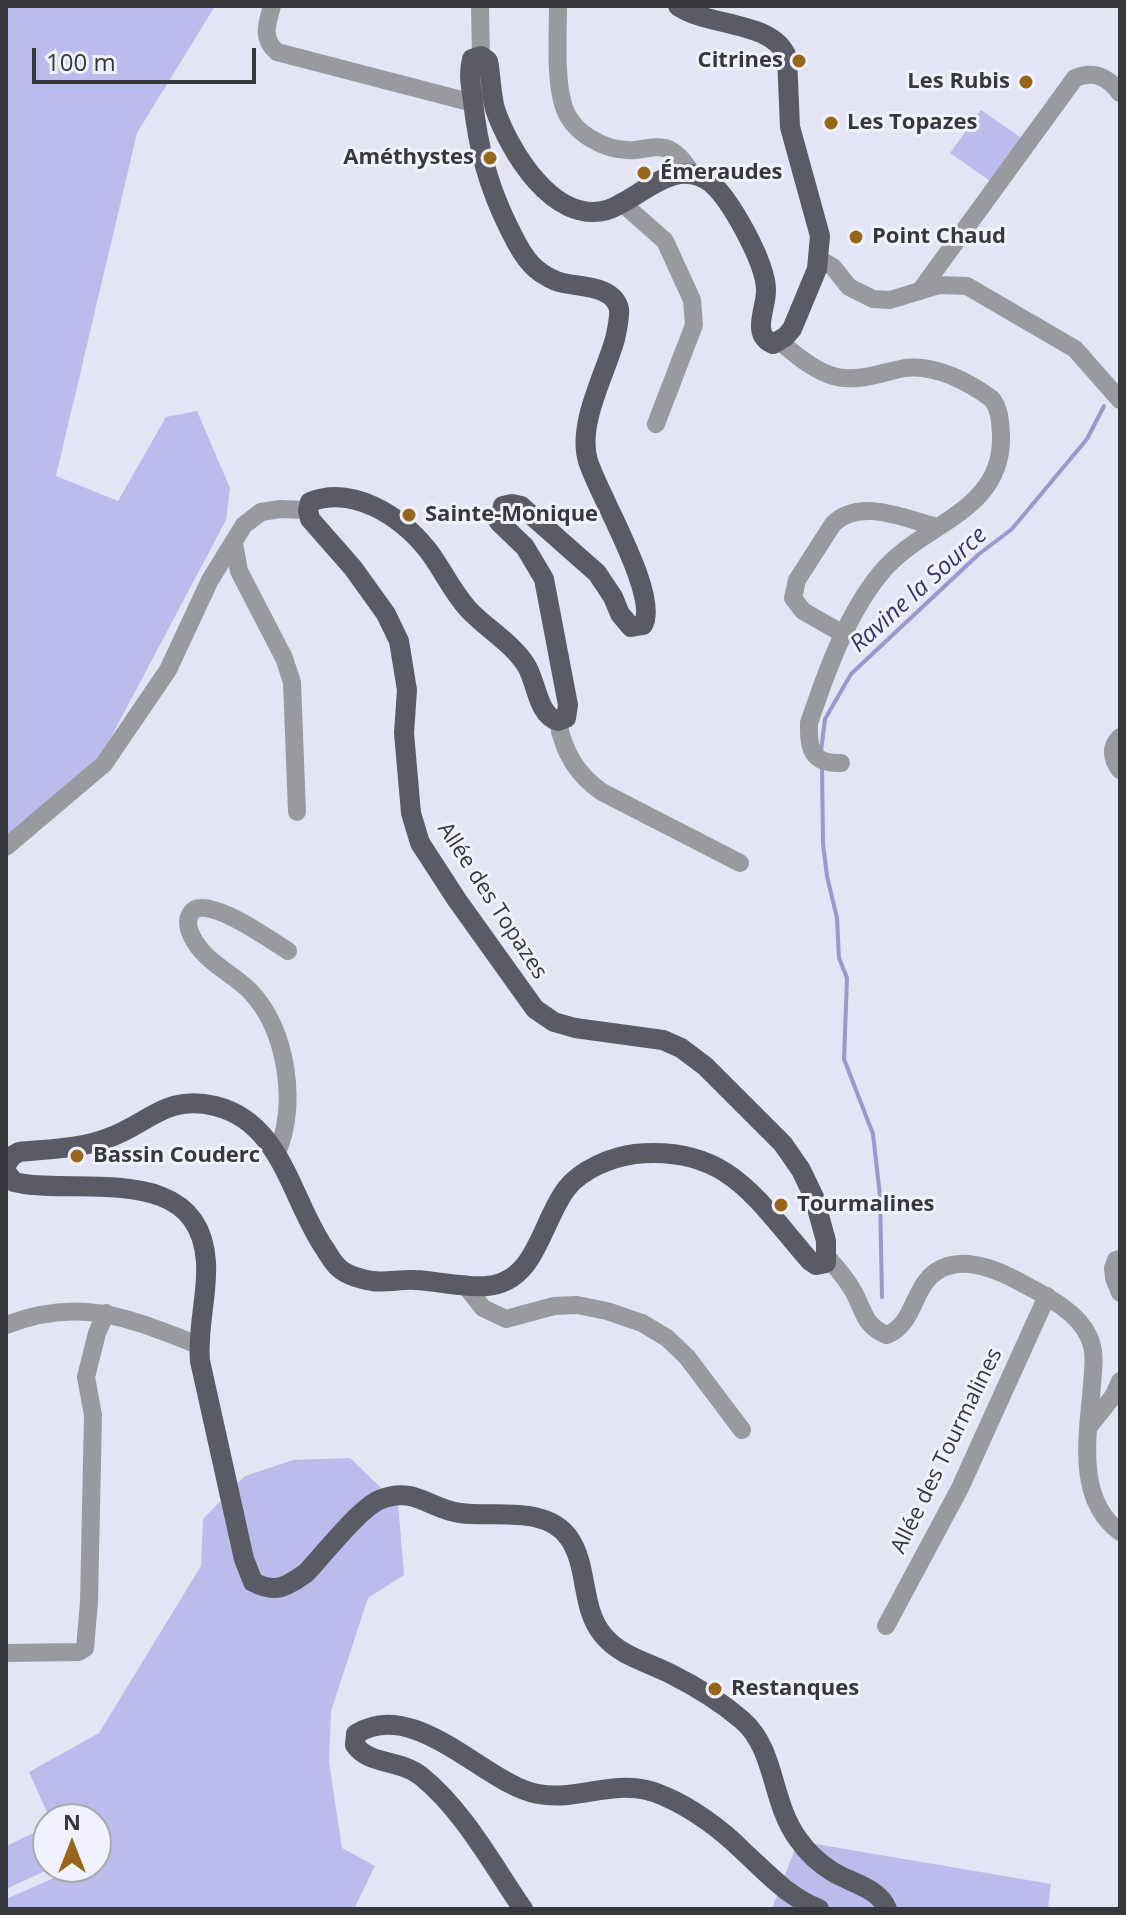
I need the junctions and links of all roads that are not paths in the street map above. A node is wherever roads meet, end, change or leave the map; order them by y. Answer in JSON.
{"nodes":[{"id":1,"x":272,"y":6,"type":"edge"},
{"id":2,"x":480,"y":6,"type":"edge"},
{"id":3,"x":558,"y":6,"type":"edge"},
{"id":4,"x":678,"y":6,"type":"edge"},
{"id":5,"x":481,"y":56,"type":"junction"},
{"id":6,"x":1120,"y":93,"type":"edge"},
{"id":7,"x":473,"y":103,"type":"junction"},
{"id":8,"x":692,"y":173,"type":"junction"},
{"id":9,"x":621,"y":202,"type":"junction"},
{"id":10,"x":819,"y":259,"type":"junction"},
{"id":11,"x":919,"y":293,"type":"junction"},
{"id":12,"x":779,"y":341,"type":"junction"},
{"id":13,"x":1120,"y":400,"type":"edge"},
{"id":14,"x":656,"y":424,"type":"dead end"},
{"id":15,"x":308,"y":510,"type":"junction"},
{"id":16,"x":938,"y":527,"type":"junction"},
{"id":17,"x":234,"y":543,"type":"junction"},
{"id":18,"x":845,"y":635,"type":"junction"},
{"id":19,"x":558,"y":721,"type":"junction"},
{"id":20,"x":1120,"y":737,"type":"edge"},
{"id":21,"x":841,"y":763,"type":"dead end"},
{"id":22,"x":1120,"y":770,"type":"edge"},
{"id":23,"x":297,"y":812,"type":"dead end"},
{"id":24,"x":6,"y":847,"type":"edge"},
{"id":25,"x":740,"y":863,"type":"dead end"},
{"id":26,"x":288,"y":951,"type":"dead end"},
{"id":27,"x":277,"y":1153,"type":"junction"},
{"id":28,"x":6,"y":1165,"type":"edge"},
{"id":29,"x":6,"y":1172,"type":"edge"},
{"id":30,"x":828,"y":1258,"type":"junction"},
{"id":31,"x":1120,"y":1259,"type":"edge"},
{"id":32,"x":464,"y":1284,"type":"junction"},
{"id":33,"x":1120,"y":1293,"type":"edge"},
{"id":34,"x":1047,"y":1296,"type":"junction"},
{"id":35,"x":106,"y":1313,"type":"junction"},
{"id":36,"x":6,"y":1325,"type":"edge"},
{"id":37,"x":198,"y":1345,"type":"junction"},
{"id":38,"x":1120,"y":1381,"type":"edge"},
{"id":39,"x":1088,"y":1428,"type":"junction"},
{"id":40,"x":742,"y":1430,"type":"dead end"},
{"id":41,"x":1120,"y":1532,"type":"edge"},
{"id":42,"x":886,"y":1626,"type":"dead end"},
{"id":43,"x":6,"y":1653,"type":"edge"},
{"id":44,"x":523,"y":1909,"type":"edge"},
{"id":45,"x":819,"y":1909,"type":"edge"},
{"id":46,"x":887,"y":1909,"type":"edge"}],
"edges":[{"from":1,"to":7,"type":"street"},
{"from":2,"to":5,"type":"street"},
{"from":3,"to":8,"type":"street"},
{"from":4,"to":10,"type":"main road"},
{"from":5,"to":7,"type":"main road"},
{"from":5,"to":9,"type":"main road"},
{"from":6,"to":11,"type":"street"},
{"from":7,"to":19,"type":"main road"},
{"from":8,"to":9,"type":"main road"},
{"from":8,"to":12,"type":"main road"},
{"from":9,"to":14,"type":"street"},
{"from":10,"to":11,"type":"street"},
{"from":10,"to":12,"type":"main road"},
{"from":11,"to":13,"type":"street"},
{"from":12,"to":16,"type":"street"},
{"from":15,"to":17,"type":"street"},
{"from":15,"to":19,"type":"main road"},
{"from":15,"to":30,"type":"main road","name":"Allée des Topazes"},
{"from":16,"to":18,"type":"street"},
{"from":16,"to":18,"type":"street"},
{"from":17,"to":23,"type":"street"},
{"from":17,"to":24,"type":"street"},
{"from":18,"to":21,"type":"street"},
{"from":19,"to":25,"type":"street"},
{"from":20,"to":22,"type":"street"},
{"from":26,"to":27,"type":"street"},
{"from":27,"to":28,"type":"main road"},
{"from":27,"to":32,"type":"main road"},
{"from":29,"to":37,"type":"main road"},
{"from":30,"to":32,"type":"main road"},
{"from":30,"to":34,"type":"street"},
{"from":31,"to":33,"type":"street"},
{"from":32,"to":40,"type":"street"},
{"from":34,"to":39,"type":"street"},
{"from":34,"to":42,"type":"street","name":"Allée des Tourmalines"},
{"from":35,"to":36,"type":"street"},
{"from":35,"to":37,"type":"street"},
{"from":35,"to":43,"type":"street"},
{"from":37,"to":46,"type":"main road"},
{"from":38,"to":39,"type":"street"},
{"from":39,"to":41,"type":"street"},
{"from":44,"to":45,"type":"main road"}]}
